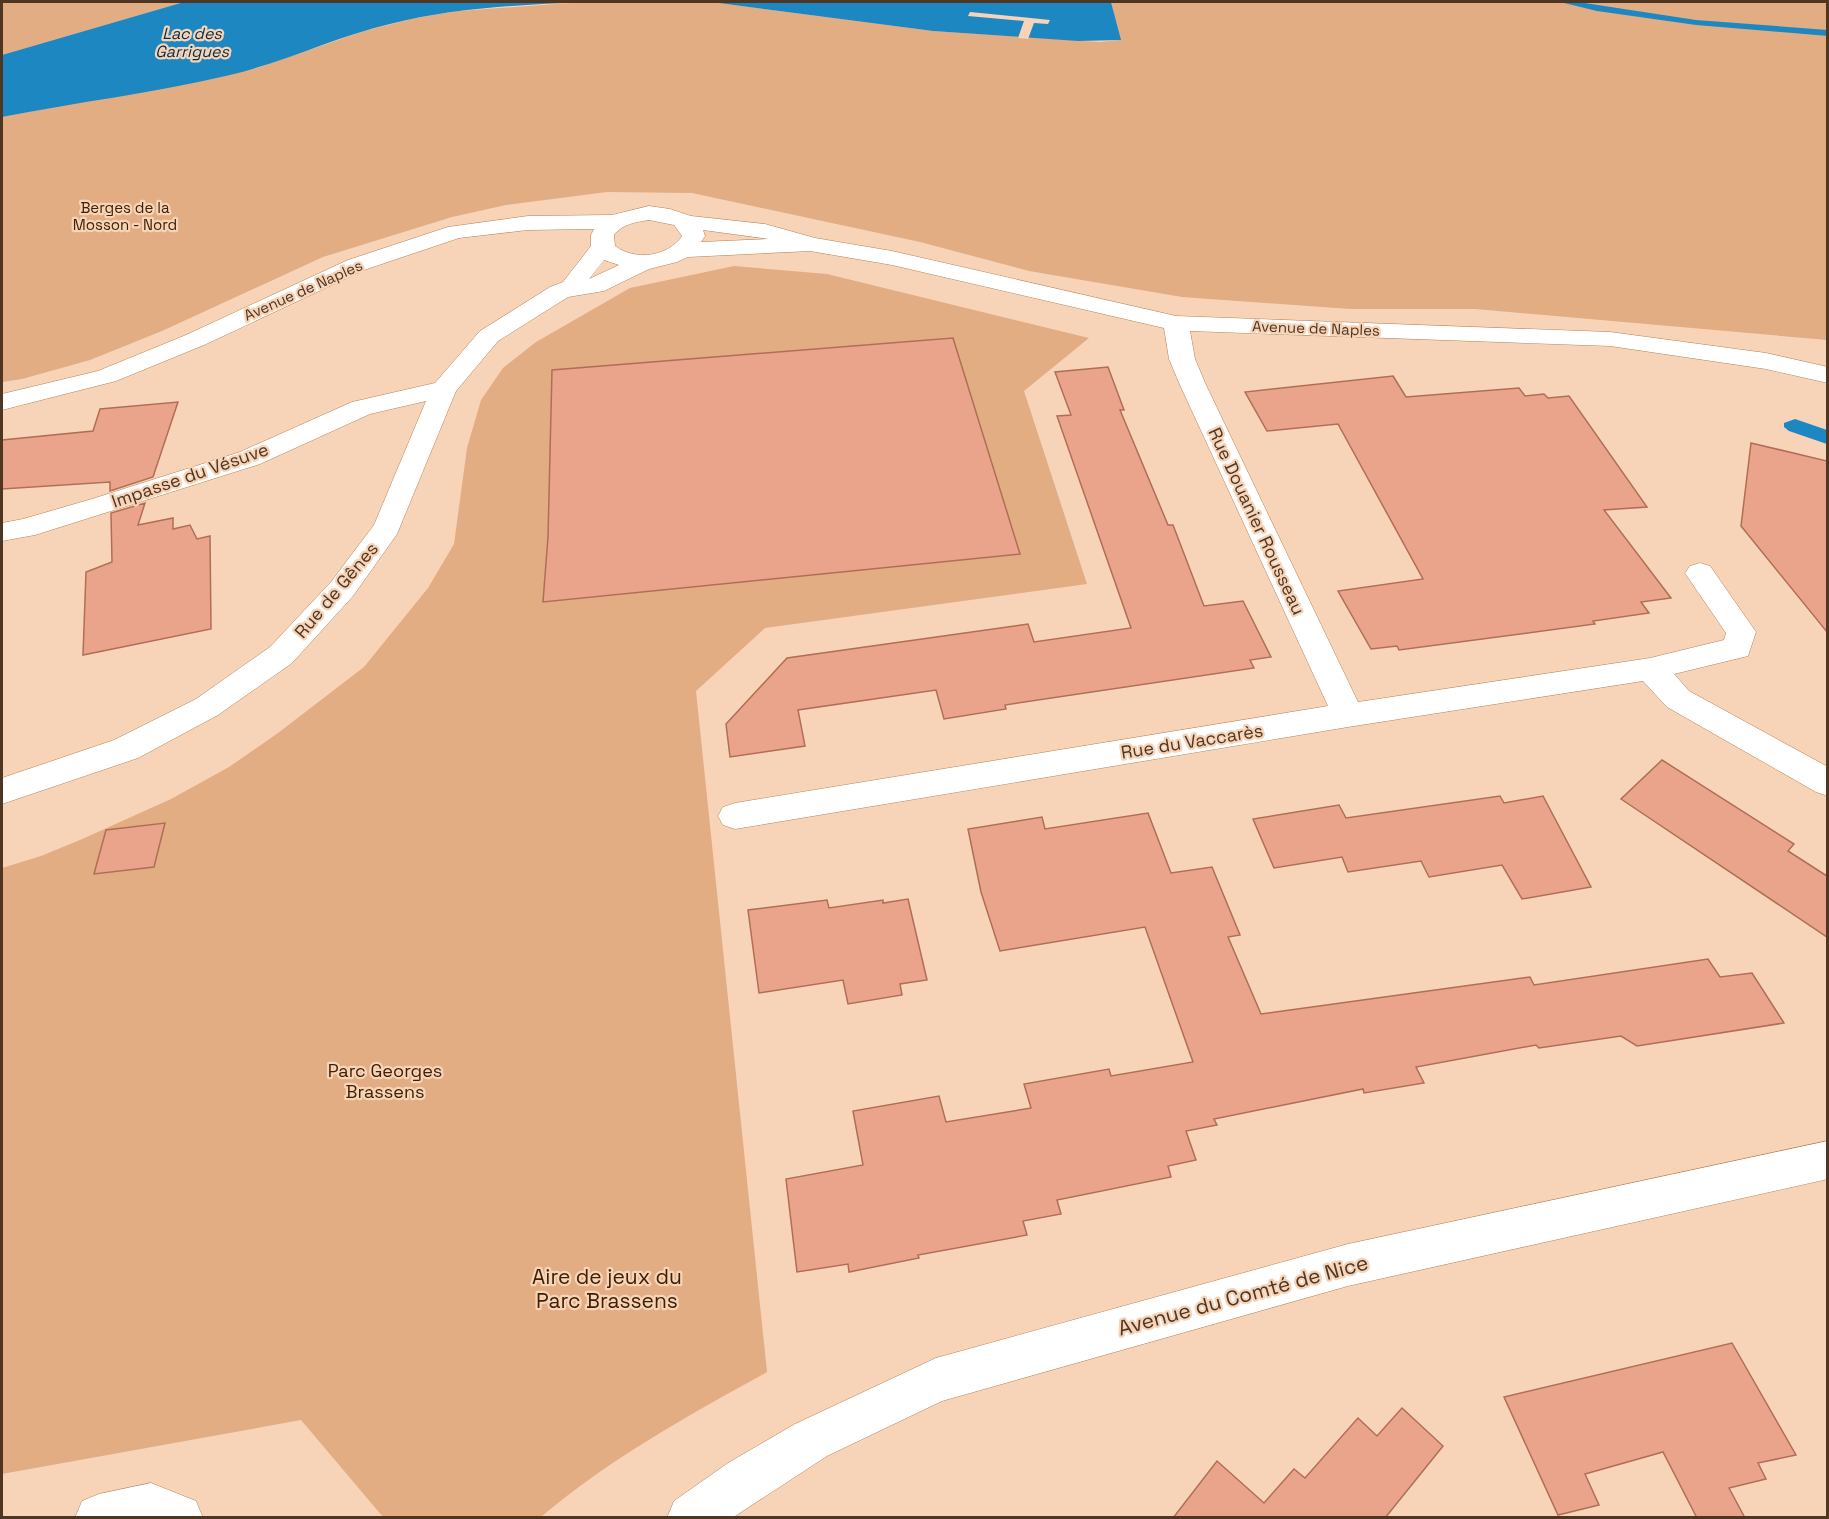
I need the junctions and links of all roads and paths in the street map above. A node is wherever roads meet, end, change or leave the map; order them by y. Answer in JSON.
{"nodes":[{"id":1,"x":615,"y":222,"type":"junction"},
{"id":2,"x":686,"y":222,"type":"junction"},
{"id":3,"x":810,"y":244,"type":"junction"},
{"id":4,"x":603,"y":248,"type":"junction"},
{"id":5,"x":684,"y":250,"type":"junction"},
{"id":6,"x":644,"y":262,"type":"junction"},
{"id":7,"x":572,"y":286,"type":"junction"},
{"id":8,"x":1176,"y":323,"type":"junction"},
{"id":9,"x":1827,"y":375,"type":"edge"},
{"id":10,"x":444,"y":389,"type":"junction"},
{"id":11,"x":2,"y":402,"type":"edge"},
{"id":12,"x":2,"y":532,"type":"edge"},
{"id":13,"x":1700,"y":573,"type":"dead end"},
{"id":14,"x":1650,"y":669,"type":"junction"},
{"id":15,"x":1348,"y":715,"type":"junction"},
{"id":16,"x":1827,"y":783,"type":"edge"},
{"id":17,"x":2,"y":791,"type":"edge"},
{"id":18,"x":735,"y":816,"type":"dead end"},
{"id":19,"x":1827,"y":1160,"type":"edge"},
{"id":20,"x":99,"y":1518,"type":"edge"},
{"id":21,"x":179,"y":1518,"type":"edge"},
{"id":22,"x":691,"y":1518,"type":"edge"}],
"edges":[{"from":1,"to":2,"type":"street","name":"Avenue de Naples"},
{"from":1,"to":4,"type":"street","name":"Rue de Gênes"},
{"from":1,"to":11,"type":"street","name":"Avenue de Naples"},
{"from":2,"to":3,"type":"street","name":"Avenue de Naples"},
{"from":2,"to":5,"type":"street"},
{"from":3,"to":5,"type":"street","name":"Avenue de Naples"},
{"from":3,"to":8,"type":"street","name":"Avenue de Naples"},
{"from":4,"to":6,"type":"street"},
{"from":4,"to":7,"type":"street","name":"Rue de Gênes"},
{"from":5,"to":6,"type":"street","name":"Avenue de Naples"},
{"from":6,"to":7,"type":"street","name":"Rue de Gênes"},
{"from":7,"to":10,"type":"street","name":"Rue de Gênes"},
{"from":8,"to":9,"type":"street","name":"Avenue de Naples"},
{"from":8,"to":15,"type":"street","name":"Rue Douanier Rousseau"},
{"from":10,"to":12,"type":"street","name":"Impasse du Vésuve"},
{"from":10,"to":17,"type":"street","name":"Rue de Gênes"},
{"from":13,"to":14,"type":"street","name":"Rue du Vaccarès"},
{"from":14,"to":15,"type":"street","name":"Rue du Vaccarès"},
{"from":14,"to":16,"type":"street"},
{"from":15,"to":18,"type":"street","name":"Rue du Vaccarès"},
{"from":19,"to":22,"type":"street","name":"Avenue du Comté de Nice"},
{"from":20,"to":21,"type":"street"}]}
